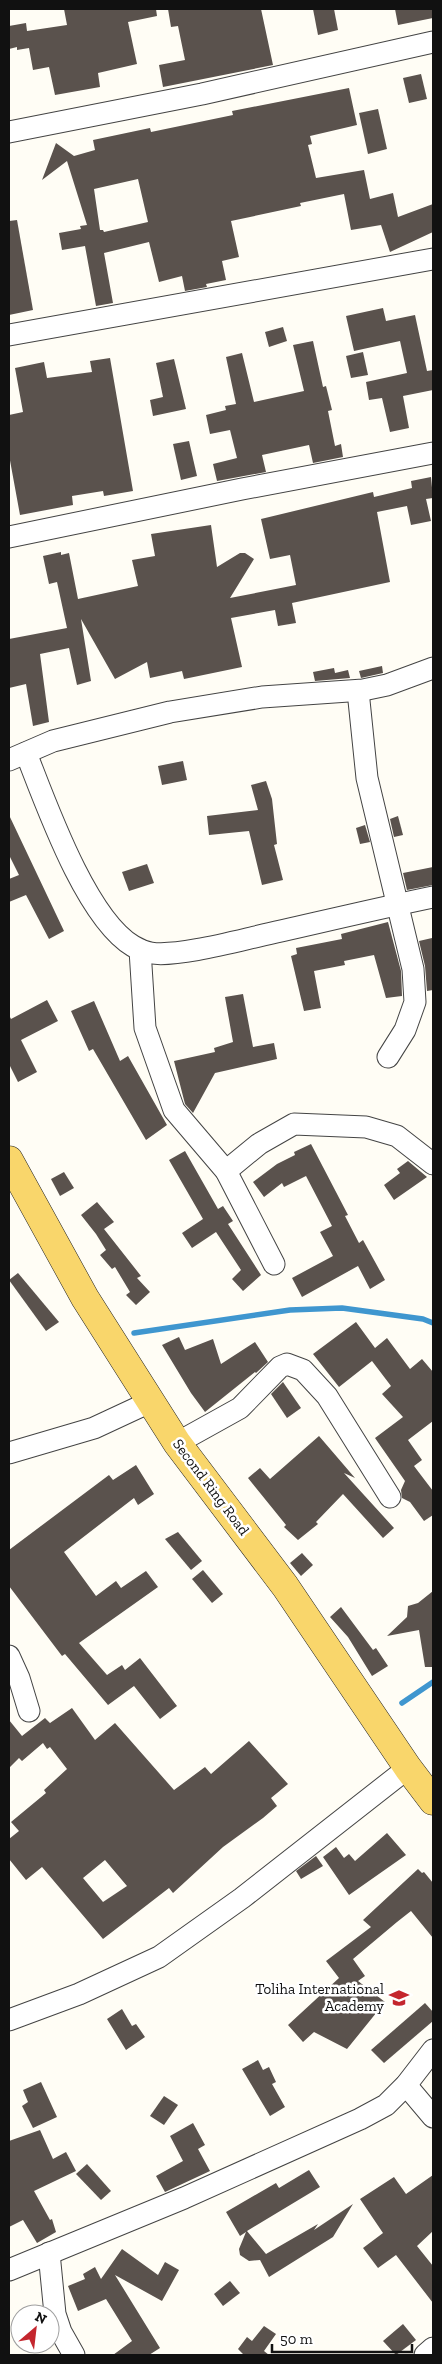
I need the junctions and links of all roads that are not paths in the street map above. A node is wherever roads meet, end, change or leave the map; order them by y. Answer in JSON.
{"nodes":[{"id":1,"x":433,"y":42,"type":"edge"},
{"id":2,"x":9,"y":132,"type":"edge"},
{"id":3,"x":433,"y":259,"type":"edge"},
{"id":4,"x":9,"y":335,"type":"edge"},
{"id":5,"x":433,"y":453,"type":"edge"},
{"id":6,"x":9,"y":537,"type":"edge"},
{"id":7,"x":433,"y":668,"type":"edge"},
{"id":8,"x":358,"y":691,"type":"junction"},
{"id":9,"x":17,"y":756,"type":"edge"},
{"id":10,"x":433,"y":897,"type":"edge"},
{"id":11,"x":396,"y":905,"type":"junction"},
{"id":12,"x":140,"y":950,"type":"junction"},
{"id":13,"x":388,"y":1056,"type":"dead end"},
{"id":14,"x":9,"y":1160,"type":"edge"},
{"id":15,"x":433,"y":1164,"type":"edge"},
{"id":16,"x":226,"y":1171,"type":"junction"},
{"id":17,"x":274,"y":1264,"type":"dead end"},
{"id":18,"x":152,"y":1400,"type":"junction"},
{"id":19,"x":177,"y":1443,"type":"junction"},
{"id":20,"x":9,"y":1453,"type":"edge"},
{"id":21,"x":390,"y":1497,"type":"dead end"},
{"id":22,"x":9,"y":1656,"type":"edge"},
{"id":23,"x":29,"y":1711,"type":"dead end"},
{"id":24,"x":408,"y":1768,"type":"junction"},
{"id":25,"x":433,"y":1801,"type":"edge"},
{"id":26,"x":10,"y":2017,"type":"edge"},
{"id":27,"x":433,"y":2050,"type":"edge"},
{"id":28,"x":406,"y":2085,"type":"junction"},
{"id":29,"x":433,"y":2117,"type":"edge"},
{"id":30,"x":49,"y":2253,"type":"junction"},
{"id":31,"x":9,"y":2270,"type":"edge"},
{"id":32,"x":433,"y":2348,"type":"edge"},
{"id":33,"x":74,"y":2355,"type":"edge"},
{"id":34,"x":425,"y":2355,"type":"edge"}],
"edges":[{"from":1,"to":2,"type":"street"},
{"from":3,"to":4,"type":"street"},
{"from":5,"to":6,"type":"street"},
{"from":7,"to":8,"type":"street"},
{"from":8,"to":9,"type":"street"},
{"from":8,"to":11,"type":"street"},
{"from":9,"to":12,"type":"street"},
{"from":10,"to":11,"type":"street"},
{"from":11,"to":12,"type":"street"},
{"from":11,"to":13,"type":"street"},
{"from":12,"to":16,"type":"street"},
{"from":14,"to":18,"type":"main road","name":"Second Ring Road"},
{"from":15,"to":16,"type":"street"},
{"from":16,"to":17,"type":"street"},
{"from":18,"to":19,"type":"main road","name":"Second Ring Road"},
{"from":18,"to":20,"type":"street"},
{"from":19,"to":21,"type":"street"},
{"from":19,"to":24,"type":"main road","name":"Second Ring Road"},
{"from":22,"to":23,"type":"street"},
{"from":24,"to":25,"type":"main road","name":"Second Ring Road"},
{"from":24,"to":26,"type":"street"},
{"from":27,"to":28,"type":"street"},
{"from":28,"to":29,"type":"street"},
{"from":28,"to":30,"type":"street"},
{"from":30,"to":31,"type":"street"},
{"from":30,"to":33,"type":"street"},
{"from":32,"to":34,"type":"street"}]}
